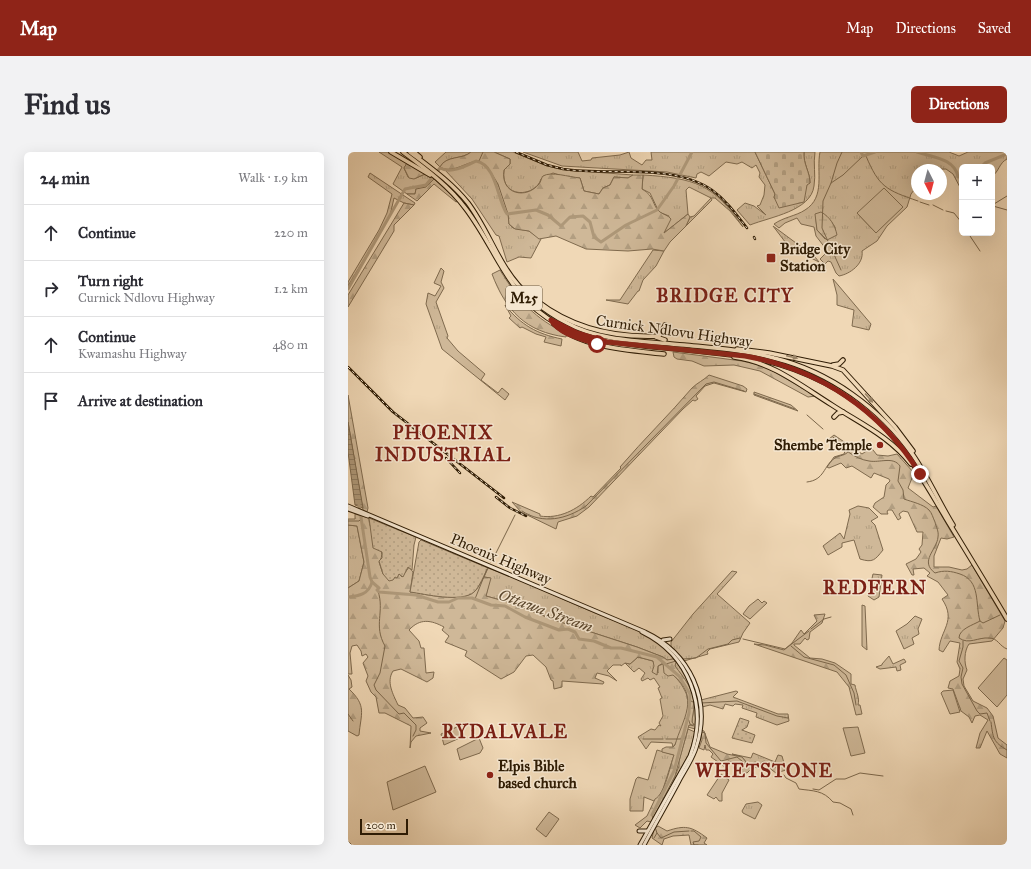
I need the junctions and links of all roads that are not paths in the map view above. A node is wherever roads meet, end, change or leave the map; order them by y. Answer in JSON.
{"nodes":[{"id":1,"x":391,"y":152,"type":"edge"},
{"id":2,"x":403,"y":152,"type":"edge"},
{"id":3,"x":410,"y":152,"type":"edge"},
{"id":4,"x":414,"y":152,"type":"edge"},
{"id":5,"x":437,"y":172,"type":"junction"},
{"id":6,"x":438,"y":179,"type":"junction"},
{"id":7,"x":445,"y":180,"type":"junction"},
{"id":8,"x":551,"y":320,"type":"junction"},
{"id":9,"x":665,"y":325,"type":"dead end"},
{"id":10,"x":651,"y":336,"type":"junction"},
{"id":11,"x":665,"y":340,"type":"dead end"},
{"id":12,"x":671,"y":346,"type":"junction"},
{"id":13,"x":712,"y":348,"type":"junction"},
{"id":14,"x":689,"y":350,"type":"junction"},
{"id":15,"x":664,"y":354,"type":"dead end"},
{"id":16,"x":843,"y":360,"type":"dead end"},
{"id":17,"x":832,"y":366,"type":"junction"},
{"id":18,"x":844,"y":412,"type":"junction"},
{"id":19,"x":834,"y":417,"type":"dead end"},
{"id":20,"x":926,"y":475,"type":"junction"},
{"id":21,"x":928,"y":488,"type":"junction"},
{"id":22,"x":348,"y":506,"type":"edge"},
{"id":23,"x":348,"y":509,"type":"edge"},
{"id":24,"x":366,"y":514,"type":"junction"},
{"id":25,"x":1007,"y":615,"type":"edge"},
{"id":26,"x":613,"y":619,"type":"junction"},
{"id":27,"x":1007,"y":619,"type":"edge"},
{"id":28,"x":660,"y":639,"type":"junction"},
{"id":29,"x":670,"y":639,"type":"dead end"},
{"id":30,"x":665,"y":645,"type":"junction"},
{"id":31,"x":649,"y":830,"type":"junction"},
{"id":32,"x":639,"y":831,"type":"dead end"},
{"id":33,"x":640,"y":845,"type":"edge"},
{"id":34,"x":644,"y":845,"type":"edge"}],
"edges":[{"from":1,"to":6,"type":"main road"},
{"from":2,"to":6,"type":"main road"},
{"from":3,"to":5,"type":"main road","name":"Curnick Ndlovu Highway","number":"M25"},
{"from":4,"to":5,"type":"main road"},
{"from":5,"to":7,"type":"main road","name":"Curnick Ndlovu Highway","number":"M25"},
{"from":6,"to":7,"type":"main road"},
{"from":7,"to":8,"type":"main road","name":"Curnick Ndlovu Highway","number":"M25"},
{"from":7,"to":10,"type":"main road"},
{"from":7,"to":12,"type":"main road","name":"Curnick Ndlovu Highway","number":"M25"},
{"from":8,"to":12,"type":"main road","name":"Curnick Ndlovu Highway","number":"M25"},
{"from":8,"to":15,"type":"main road"},
{"from":9,"to":10,"type":"main road"},
{"from":10,"to":11,"type":"main road"},
{"from":12,"to":13,"type":"main road","name":"Curnick Ndlovu Highway","number":"M25"},
{"from":12,"to":14,"type":"main road","name":"Curnick Ndlovu Highway","number":"M25"},
{"from":13,"to":17,"type":"main road","one_way":true},
{"from":13,"to":20,"type":"main road","name":"Curnick Ndlovu Highway","number":"M25"},
{"from":14,"to":18,"type":"main road"},
{"from":14,"to":21,"type":"main road","name":"Curnick Ndlovu Highway","number":"M25"},
{"from":16,"to":17,"type":"main road"},
{"from":17,"to":20,"type":"main road","one_way":true},
{"from":18,"to":19,"type":"main road"},
{"from":18,"to":21,"type":"main road"},
{"from":20,"to":25,"type":"main road","number":"M25"},
{"from":21,"to":27,"type":"main road","number":"M25"},
{"from":22,"to":24,"type":"main road","name":"Phoenix Highway"},
{"from":23,"to":24,"type":"main road","name":"Phoenix Highway"},
{"from":24,"to":26,"type":"main road","name":"Phoenix Highway"},
{"from":26,"to":28,"type":"main road","name":"Phoenix Highway"},
{"from":26,"to":30,"type":"main road","name":"Phoenix Highway"},
{"from":28,"to":29,"type":"main road"},
{"from":28,"to":30,"type":"main road","name":"Phoenix Highway"},
{"from":30,"to":31,"type":"main road","name":"Phoenix Highway"},
{"from":30,"to":34,"type":"main road","name":"Phoenix Highway"},
{"from":31,"to":32,"type":"main road"},
{"from":31,"to":33,"type":"main road","name":"Phoenix Highway"}]}
